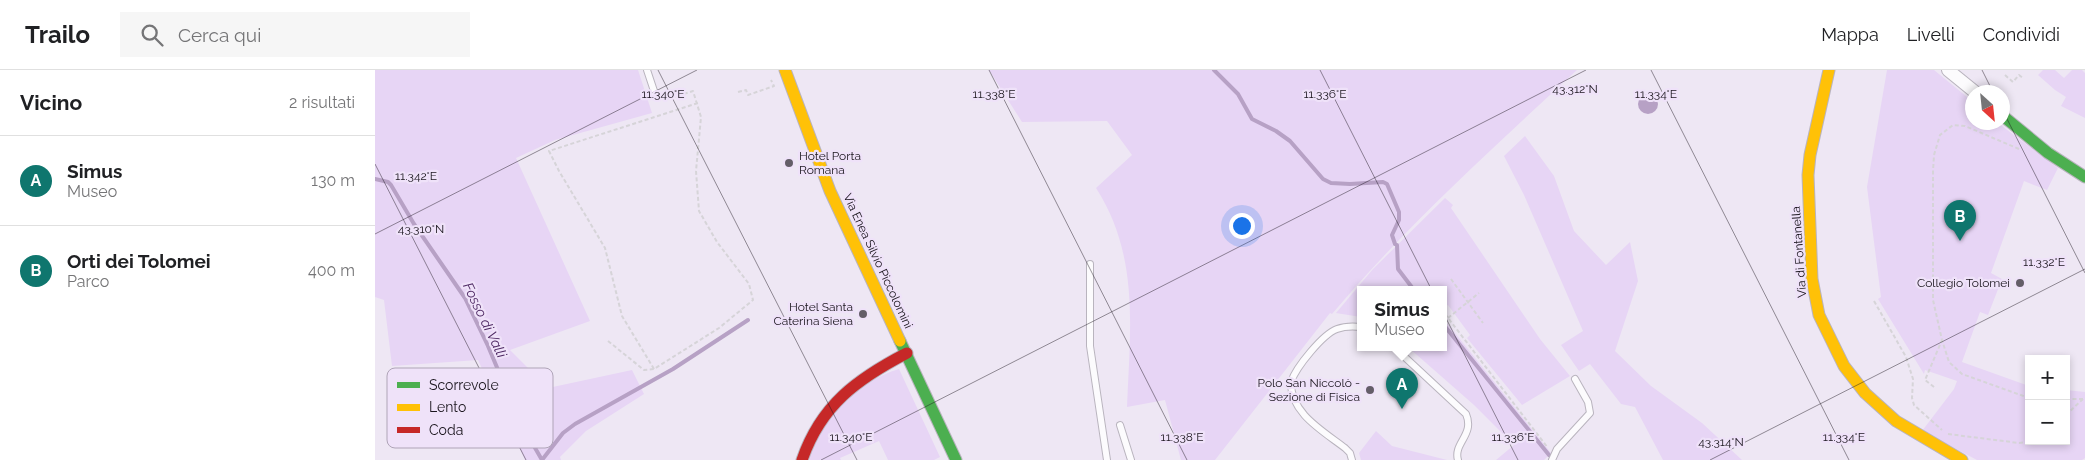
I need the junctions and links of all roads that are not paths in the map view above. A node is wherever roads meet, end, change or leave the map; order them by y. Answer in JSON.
{"nodes":[{"id":1,"x":647,"y":70,"type":"edge"},
{"id":2,"x":785,"y":70,"type":"edge"},
{"id":3,"x":1829,"y":70,"type":"edge"},
{"id":4,"x":1948,"y":70,"type":"edge"},
{"id":5,"x":1966,"y":85,"type":"edge"},
{"id":6,"x":656,"y":97,"type":"road end"},
{"id":7,"x":2010,"y":122,"type":"edge"},
{"id":8,"x":2085,"y":177,"type":"edge"},
{"id":9,"x":1090,"y":264,"type":"dead end"},
{"id":10,"x":1357,"y":327,"type":"edge"},
{"id":11,"x":1398,"y":351,"type":"edge"},
{"id":12,"x":907,"y":353,"type":"junction"},
{"id":13,"x":1575,"y":379,"type":"dead end"},
{"id":14,"x":1120,"y":426,"type":"dead end"},
{"id":15,"x":1555,"y":458,"type":"edge"},
{"id":16,"x":802,"y":460,"type":"edge"},
{"id":17,"x":956,"y":460,"type":"edge"},
{"id":18,"x":1107,"y":460,"type":"edge"},
{"id":19,"x":1131,"y":460,"type":"edge"},
{"id":20,"x":1352,"y":460,"type":"edge"},
{"id":21,"x":1458,"y":460,"type":"edge"},
{"id":22,"x":1962,"y":460,"type":"edge"}],
"edges":[{"from":1,"to":6,"type":"lane"},
{"from":2,"to":12,"type":"street","name":"Via Enea Silvio Piccolomini"},
{"from":3,"to":22,"type":"street","name":"Via di Fontanella"},
{"from":4,"to":5,"type":"street"},
{"from":7,"to":8,"type":"street"},
{"from":9,"to":18,"type":"lane"},
{"from":10,"to":20,"type":"lane"},
{"from":11,"to":21,"type":"lane"},
{"from":12,"to":16,"type":"street"},
{"from":12,"to":17,"type":"street","name":"Via Enea Silvio Piccolomini"},
{"from":13,"to":15,"type":"lane"},
{"from":14,"to":19,"type":"lane"}]}
